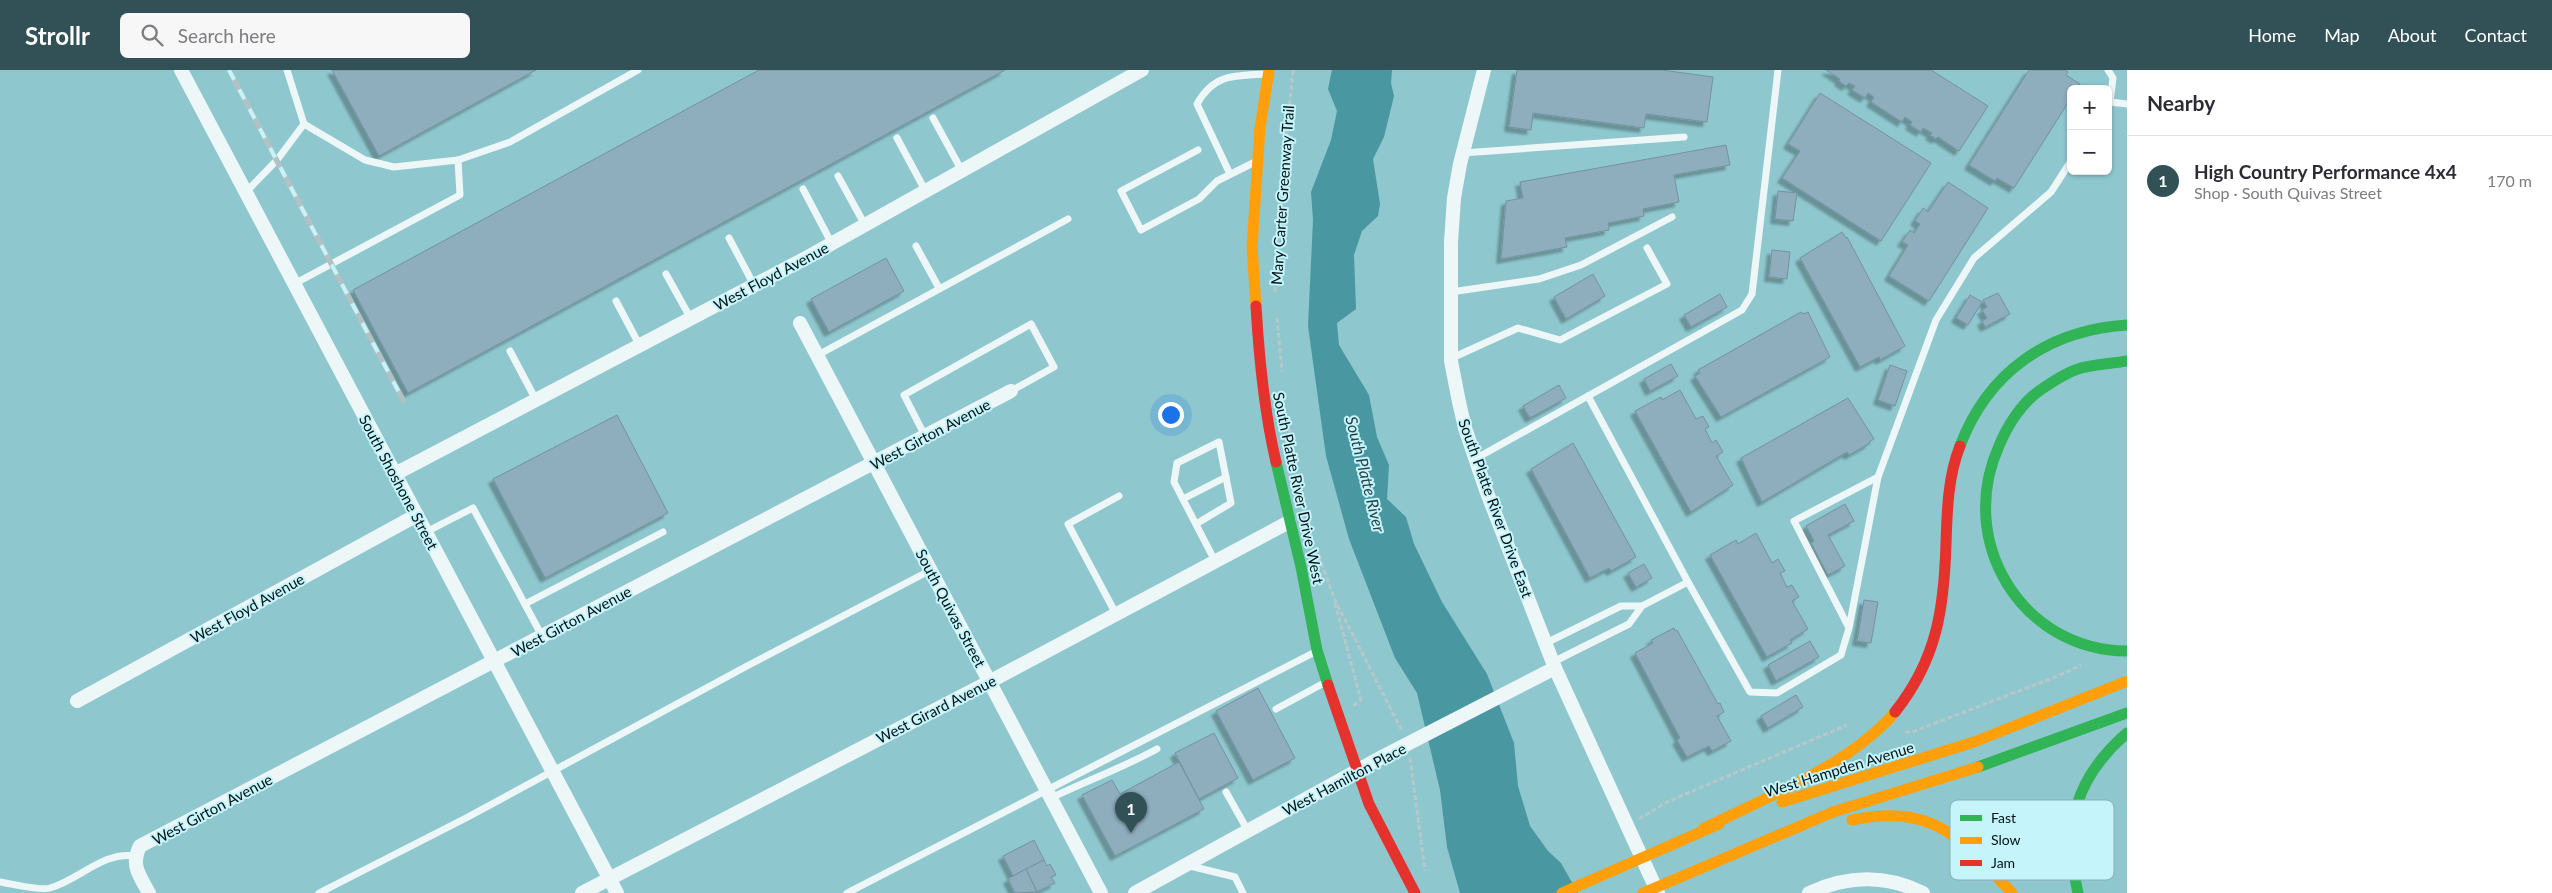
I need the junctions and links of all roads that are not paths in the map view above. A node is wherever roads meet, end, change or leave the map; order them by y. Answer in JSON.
{"nodes":[{"id":1,"x":181,"y":70,"type":"edge"},
{"id":2,"x":287,"y":70,"type":"edge"},
{"id":3,"x":638,"y":70,"type":"edge"},
{"id":4,"x":1142,"y":70,"type":"edge"},
{"id":5,"x":1484,"y":70,"type":"edge"},
{"id":6,"x":1778,"y":70,"type":"edge"},
{"id":7,"x":2108,"y":70,"type":"edge"},
{"id":8,"x":1268,"y":72,"type":"edge"},
{"id":9,"x":2112,"y":85,"type":"edge"},
{"id":10,"x":2112,"y":103,"type":"edge"},
{"id":11,"x":2127,"y":104,"type":"edge"},
{"id":12,"x":933,"y":118,"type":"dead end"},
{"id":13,"x":304,"y":124,"type":"junction"},
{"id":14,"x":1684,"y":137,"type":"dead end"},
{"id":15,"x":897,"y":138,"type":"dead end"},
{"id":16,"x":1198,"y":150,"type":"dead end"},
{"id":17,"x":1463,"y":153,"type":"junction"},
{"id":18,"x":458,"y":160,"type":"junction"},
{"id":19,"x":1257,"y":161,"type":"junction"},
{"id":20,"x":2067,"y":167,"type":"edge"},
{"id":21,"x":962,"y":172,"type":"junction"},
{"id":22,"x":1230,"y":174,"type":"junction"},
{"id":23,"x":838,"y":176,"type":"dead end"},
{"id":24,"x":803,"y":189,"type":"dead end"},
{"id":25,"x":246,"y":192,"type":"junction"},
{"id":26,"x":926,"y":192,"type":"junction"},
{"id":27,"x":1672,"y":217,"type":"dead end"},
{"id":28,"x":1068,"y":219,"type":"dead end"},
{"id":29,"x":865,"y":226,"type":"junction"},
{"id":30,"x":729,"y":238,"type":"dead end"},
{"id":31,"x":832,"y":244,"type":"junction"},
{"id":32,"x":916,"y":246,"type":"dead end"},
{"id":33,"x":1647,"y":248,"type":"dead end"},
{"id":34,"x":666,"y":274,"type":"dead end"},
{"id":35,"x":294,"y":284,"type":"junction"},
{"id":36,"x":754,"y":285,"type":"junction"},
{"id":37,"x":939,"y":288,"type":"junction"},
{"id":38,"x":1451,"y":292,"type":"junction"},
{"id":39,"x":616,"y":301,"type":"dead end"},
{"id":40,"x":2127,"y":317,"type":"edge"},
{"id":41,"x":691,"y":319,"type":"junction"},
{"id":42,"x":800,"y":323,"type":"dead end"},
{"id":43,"x":2127,"y":325,"type":"edge"},
{"id":44,"x":2093,"y":330,"type":"junction"},
{"id":45,"x":640,"y":346,"type":"junction"},
{"id":46,"x":510,"y":351,"type":"dead end"},
{"id":47,"x":818,"y":355,"type":"junction"},
{"id":48,"x":1452,"y":358,"type":"junction"},
{"id":49,"x":2127,"y":361,"type":"edge"},
{"id":50,"x":1011,"y":391,"type":"joint"},
{"id":51,"x":1588,"y":396,"type":"junction"},
{"id":52,"x":536,"y":400,"type":"junction"},
{"id":53,"x":925,"y":437,"type":"junction"},
{"id":54,"x":1475,"y":458,"type":"junction"},
{"id":55,"x":875,"y":464,"type":"junction"},
{"id":56,"x":395,"y":474,"type":"junction"},
{"id":57,"x":1226,"y":477,"type":"junction"},
{"id":58,"x":1878,"y":477,"type":"junction"},
{"id":59,"x":1119,"y":496,"type":"dead end"},
{"id":60,"x":1183,"y":499,"type":"junction"},
{"id":61,"x":417,"y":515,"type":"junction"},
{"id":62,"x":1289,"y":522,"type":"junction"},
{"id":63,"x":1196,"y":524,"type":"junction"},
{"id":64,"x":426,"y":532,"type":"junction"},
{"id":65,"x":663,"y":532,"type":"dead end"},
{"id":66,"x":1215,"y":561,"type":"junction"},
{"id":67,"x":931,"y":570,"type":"junction"},
{"id":68,"x":1688,"y":582,"type":"junction"},
{"id":69,"x":525,"y":604,"type":"junction"},
{"id":70,"x":1642,"y":606,"type":"junction"},
{"id":71,"x":1116,"y":614,"type":"junction"},
{"id":72,"x":1849,"y":628,"type":"junction"},
{"id":73,"x":542,"y":636,"type":"junction"},
{"id":74,"x":1546,"y":643,"type":"junction"},
{"id":75,"x":1317,"y":650,"type":"junction"},
{"id":76,"x":2127,"y":651,"type":"edge"},
{"id":77,"x":494,"y":661,"type":"junction"},
{"id":78,"x":1554,"y":665,"type":"junction"},
{"id":79,"x":2127,"y":681,"type":"edge"},
{"id":80,"x":989,"y":682,"type":"junction"},
{"id":81,"x":1327,"y":682,"type":"junction"},
{"id":82,"x":78,"y":701,"type":"dead end"},
{"id":83,"x":1276,"y":709,"type":"dead end"},
{"id":84,"x":2127,"y":712,"type":"edge"},
{"id":85,"x":2127,"y":733,"type":"edge"},
{"id":86,"x":1157,"y":750,"type":"dead end"},
{"id":87,"x":552,"y":771,"type":"junction"},
{"id":88,"x":1358,"y":771,"type":"junction"},
{"id":89,"x":1226,"y":792,"type":"dead end"},
{"id":90,"x":1049,"y":795,"type":"junction"},
{"id":91,"x":2077,"y":800,"type":"edge"},
{"id":92,"x":1703,"y":829,"type":"junction"},
{"id":93,"x":1248,"y":831,"type":"junction"},
{"id":94,"x":1950,"y":834,"type":"edge"},
{"id":95,"x":135,"y":856,"type":"junction"},
{"id":96,"x":1712,"y":862,"type":"junction"},
{"id":97,"x":1186,"y":865,"type":"junction"},
{"id":98,"x":610,"y":879,"type":"junction"},
{"id":99,"x":1999,"y":880,"type":"edge"},
{"id":100,"x":2076,"y":880,"type":"edge"},
{"id":101,"x":0,"y":882,"type":"edge"},
{"id":102,"x":48,"y":891,"type":"edge"},
{"id":103,"x":149,"y":893,"type":"edge"},
{"id":104,"x":319,"y":893,"type":"edge"},
{"id":105,"x":582,"y":893,"type":"edge"},
{"id":106,"x":617,"y":893,"type":"edge"},
{"id":107,"x":847,"y":893,"type":"edge"},
{"id":108,"x":1101,"y":893,"type":"edge"},
{"id":109,"x":1135,"y":893,"type":"edge"},
{"id":110,"x":1243,"y":893,"type":"edge"},
{"id":111,"x":1415,"y":893,"type":"edge"},
{"id":112,"x":1562,"y":893,"type":"edge"},
{"id":113,"x":1643,"y":893,"type":"edge"},
{"id":114,"x":1658,"y":893,"type":"edge"},
{"id":115,"x":1809,"y":893,"type":"edge"},
{"id":116,"x":1923,"y":893,"type":"edge"},
{"id":117,"x":2012,"y":893,"type":"edge"},
{"id":118,"x":2078,"y":893,"type":"edge"}],
"edges":[{"from":1,"to":25,"type":"street","name":"South Shoshone Street"},
{"from":2,"to":13,"type":"lane"},
{"from":3,"to":18,"type":"lane"},
{"from":4,"to":21,"type":"street","name":"West Floyd Avenue"},
{"from":5,"to":17,"type":"street","name":"South Platte River Drive East"},
{"from":6,"to":51,"type":"lane"},
{"from":7,"to":9,"type":"lane"},
{"from":8,"to":19,"type":"main road","name":"South Platte River Drive West"},
{"from":8,"to":22,"type":"lane"},
{"from":10,"to":11,"type":"lane"},
{"from":12,"to":21,"type":"lane"},
{"from":13,"to":18,"type":"lane"},
{"from":13,"to":25,"type":"lane"},
{"from":14,"to":17,"type":"lane"},
{"from":15,"to":26,"type":"lane"},
{"from":16,"to":22,"type":"lane"},
{"from":17,"to":38,"type":"street","name":"South Platte River Drive East"},
{"from":18,"to":35,"type":"lane"},
{"from":19,"to":22,"type":"lane"},
{"from":19,"to":62,"type":"main road","name":"South Platte River Drive West"},
{"from":20,"to":58,"type":"lane"},
{"from":21,"to":26,"type":"street","name":"West Floyd Avenue"},
{"from":23,"to":29,"type":"lane"},
{"from":24,"to":31,"type":"lane"},
{"from":25,"to":35,"type":"street","name":"South Shoshone Street"},
{"from":26,"to":29,"type":"street","name":"West Floyd Avenue"},
{"from":27,"to":38,"type":"lane"},
{"from":28,"to":37,"type":"lane"},
{"from":29,"to":31,"type":"street","name":"West Floyd Avenue"},
{"from":30,"to":36,"type":"lane"},
{"from":31,"to":36,"type":"street","name":"West Floyd Avenue"},
{"from":32,"to":37,"type":"lane"},
{"from":33,"to":48,"type":"lane"},
{"from":34,"to":41,"type":"lane"},
{"from":35,"to":56,"type":"street","name":"South Shoshone Street"},
{"from":36,"to":41,"type":"street","name":"West Floyd Avenue"},
{"from":37,"to":47,"type":"lane"},
{"from":38,"to":48,"type":"street","name":"South Platte River Drive East"},
{"from":39,"to":45,"type":"lane"},
{"from":40,"to":44,"type":"main road"},
{"from":41,"to":45,"type":"street","name":"West Floyd Avenue"},
{"from":42,"to":47,"type":"street","name":"South Quivas Street"},
{"from":43,"to":44,"type":"main road"},
{"from":44,"to":92,"type":"main road"},
{"from":45,"to":52,"type":"street","name":"West Floyd Avenue"},
{"from":46,"to":52,"type":"lane"},
{"from":47,"to":55,"type":"street","name":"South Quivas Street"},
{"from":48,"to":54,"type":"street","name":"South Platte River Drive East"},
{"from":49,"to":76,"type":"main road"},
{"from":50,"to":53,"type":"street","name":"West Girton Avenue"},
{"from":50,"to":53,"type":"lane"},
{"from":51,"to":54,"type":"lane"},
{"from":51,"to":68,"type":"lane"},
{"from":52,"to":56,"type":"street","name":"West Floyd Avenue"},
{"from":53,"to":55,"type":"street","name":"West Girton Avenue"},
{"from":54,"to":74,"type":"street","name":"South Platte River Drive East"},
{"from":55,"to":67,"type":"street","name":"South Quivas Street"},
{"from":55,"to":73,"type":"street","name":"West Girton Avenue"},
{"from":56,"to":61,"type":"street","name":"South Shoshone Street"},
{"from":57,"to":60,"type":"lane"},
{"from":57,"to":60,"type":"lane"},
{"from":57,"to":63,"type":"lane"},
{"from":58,"to":72,"type":"lane"},
{"from":58,"to":72,"type":"lane"},
{"from":59,"to":71,"type":"lane"},
{"from":60,"to":63,"type":"lane"},
{"from":61,"to":64,"type":"street","name":"South Shoshone Street"},
{"from":61,"to":82,"type":"street","name":"West Floyd Avenue"},
{"from":62,"to":66,"type":"street","name":"West Girard Avenue"},
{"from":62,"to":75,"type":"main road","name":"South Platte River Drive West"},
{"from":63,"to":66,"type":"lane"},
{"from":64,"to":69,"type":"lane"},
{"from":64,"to":77,"type":"street","name":"South Shoshone Street"},
{"from":65,"to":69,"type":"lane"},
{"from":66,"to":71,"type":"street","name":"West Girard Avenue"},
{"from":67,"to":80,"type":"street","name":"South Quivas Street"},
{"from":67,"to":87,"type":"lane"},
{"from":68,"to":70,"type":"lane"},
{"from":68,"to":72,"type":"lane"},
{"from":69,"to":73,"type":"lane"},
{"from":70,"to":74,"type":"lane"},
{"from":70,"to":78,"type":"lane"},
{"from":71,"to":80,"type":"street","name":"West Girard Avenue"},
{"from":73,"to":77,"type":"street","name":"West Girton Avenue"},
{"from":74,"to":78,"type":"street","name":"South Platte River Drive East"},
{"from":75,"to":81,"type":"main road","name":"South Platte River Drive West"},
{"from":75,"to":90,"type":"lane"},
{"from":77,"to":87,"type":"street","name":"South Shoshone Street"},
{"from":77,"to":95,"type":"street","name":"West Girton Avenue"},
{"from":78,"to":88,"type":"street","name":"West Hamilton Place"},
{"from":78,"to":114,"type":"street","name":"South Platte River Drive East"},
{"from":79,"to":92,"type":"main road","name":"West Hampden Avenue"},
{"from":80,"to":90,"type":"street","name":"South Quivas Street"},
{"from":80,"to":98,"type":"street","name":"West Girard Avenue"},
{"from":81,"to":83,"type":"lane"},
{"from":81,"to":88,"type":"main road","name":"South Platte River Drive West"},
{"from":84,"to":96,"type":"main road"},
{"from":85,"to":91,"type":"main road"},
{"from":86,"to":90,"type":"lane"},
{"from":87,"to":98,"type":"street","name":"South Shoshone Street"},
{"from":87,"to":104,"type":"lane"},
{"from":88,"to":93,"type":"street","name":"West Hamilton Place"},
{"from":88,"to":111,"type":"main road","name":"South Platte River Drive West"},
{"from":89,"to":93,"type":"lane"},
{"from":90,"to":107,"type":"lane"},
{"from":90,"to":108,"type":"street","name":"South Quivas Street"},
{"from":92,"to":112,"type":"main road","name":"West Hampden Avenue"},
{"from":93,"to":97,"type":"street","name":"West Hamilton Place"},
{"from":94,"to":96,"type":"main road"},
{"from":95,"to":102,"type":"lane"},
{"from":95,"to":103,"type":"street"},
{"from":96,"to":113,"type":"main road"},
{"from":97,"to":109,"type":"street","name":"West Hamilton Place"},
{"from":97,"to":110,"type":"lane"},
{"from":98,"to":105,"type":"street","name":"West Girard Avenue"},
{"from":98,"to":106,"type":"street","name":"South Shoshone Street"},
{"from":99,"to":117,"type":"main road"},
{"from":100,"to":118,"type":"main road"},
{"from":101,"to":102,"type":"lane"},
{"from":115,"to":116,"type":"street"}]}
